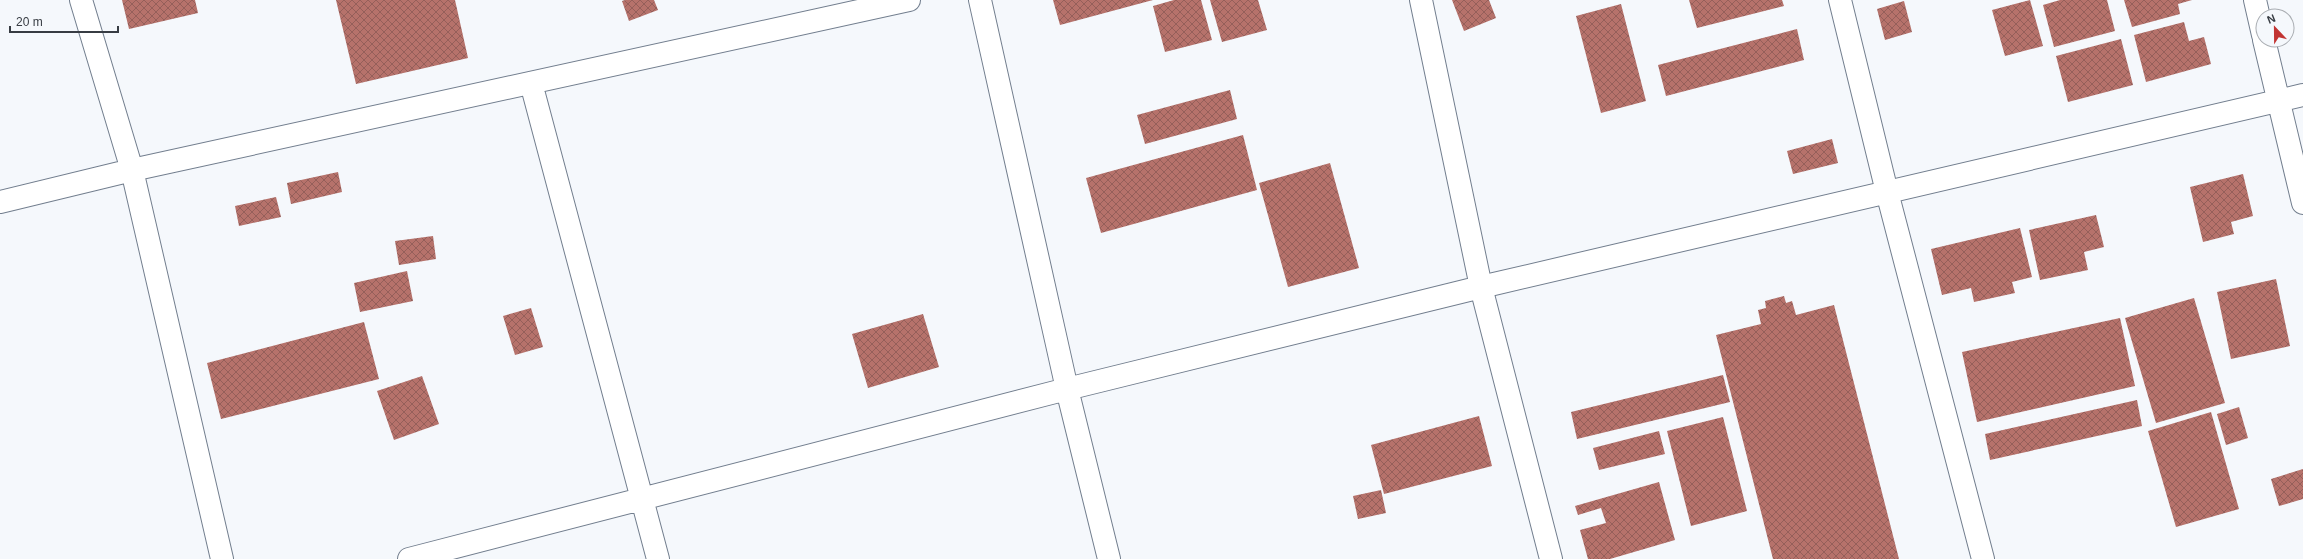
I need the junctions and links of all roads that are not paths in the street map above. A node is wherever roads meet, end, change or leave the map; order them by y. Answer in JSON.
{"nodes":[{"id":1,"x":81,"y":0,"type":"edge"},
{"id":2,"x":909,"y":0,"type":"edge"},
{"id":3,"x":980,"y":0,"type":"edge"},
{"id":4,"x":1421,"y":0,"type":"edge"},
{"id":5,"x":1840,"y":0,"type":"edge"},
{"id":6,"x":2266,"y":48,"type":"edge"},
{"id":7,"x":531,"y":83,"type":"junction"},
{"id":8,"x":2303,"y":95,"type":"edge"},
{"id":9,"x":2278,"y":101,"type":"junction"},
{"id":10,"x":132,"y":170,"type":"junction"},
{"id":11,"x":1887,"y":192,"type":"junction"},
{"id":12,"x":0,"y":202,"type":"edge"},
{"id":13,"x":2303,"y":203,"type":"edge"},
{"id":14,"x":1481,"y":286,"type":"junction"},
{"id":15,"x":1066,"y":389,"type":"junction"},
{"id":16,"x":643,"y":498,"type":"junction"},
{"id":17,"x":222,"y":559,"type":"edge"},
{"id":18,"x":409,"y":559,"type":"edge"},
{"id":19,"x":658,"y":559,"type":"edge"},
{"id":20,"x":1109,"y":559,"type":"edge"},
{"id":21,"x":1552,"y":559,"type":"edge"},
{"id":22,"x":1983,"y":559,"type":"edge"}],
"edges":[{"from":1,"to":10,"type":"street"},
{"from":2,"to":7,"type":"street"},
{"from":3,"to":15,"type":"street"},
{"from":4,"to":14,"type":"street"},
{"from":5,"to":11,"type":"street"},
{"from":6,"to":9,"type":"street"},
{"from":7,"to":10,"type":"street"},
{"from":7,"to":16,"type":"street"},
{"from":8,"to":9,"type":"street"},
{"from":9,"to":11,"type":"street"},
{"from":9,"to":13,"type":"street"},
{"from":10,"to":12,"type":"street"},
{"from":10,"to":17,"type":"street"},
{"from":11,"to":14,"type":"street"},
{"from":11,"to":22,"type":"street"},
{"from":14,"to":15,"type":"street"},
{"from":14,"to":21,"type":"street"},
{"from":15,"to":16,"type":"street"},
{"from":15,"to":20,"type":"street"},
{"from":16,"to":18,"type":"street"},
{"from":16,"to":19,"type":"street"}]}
